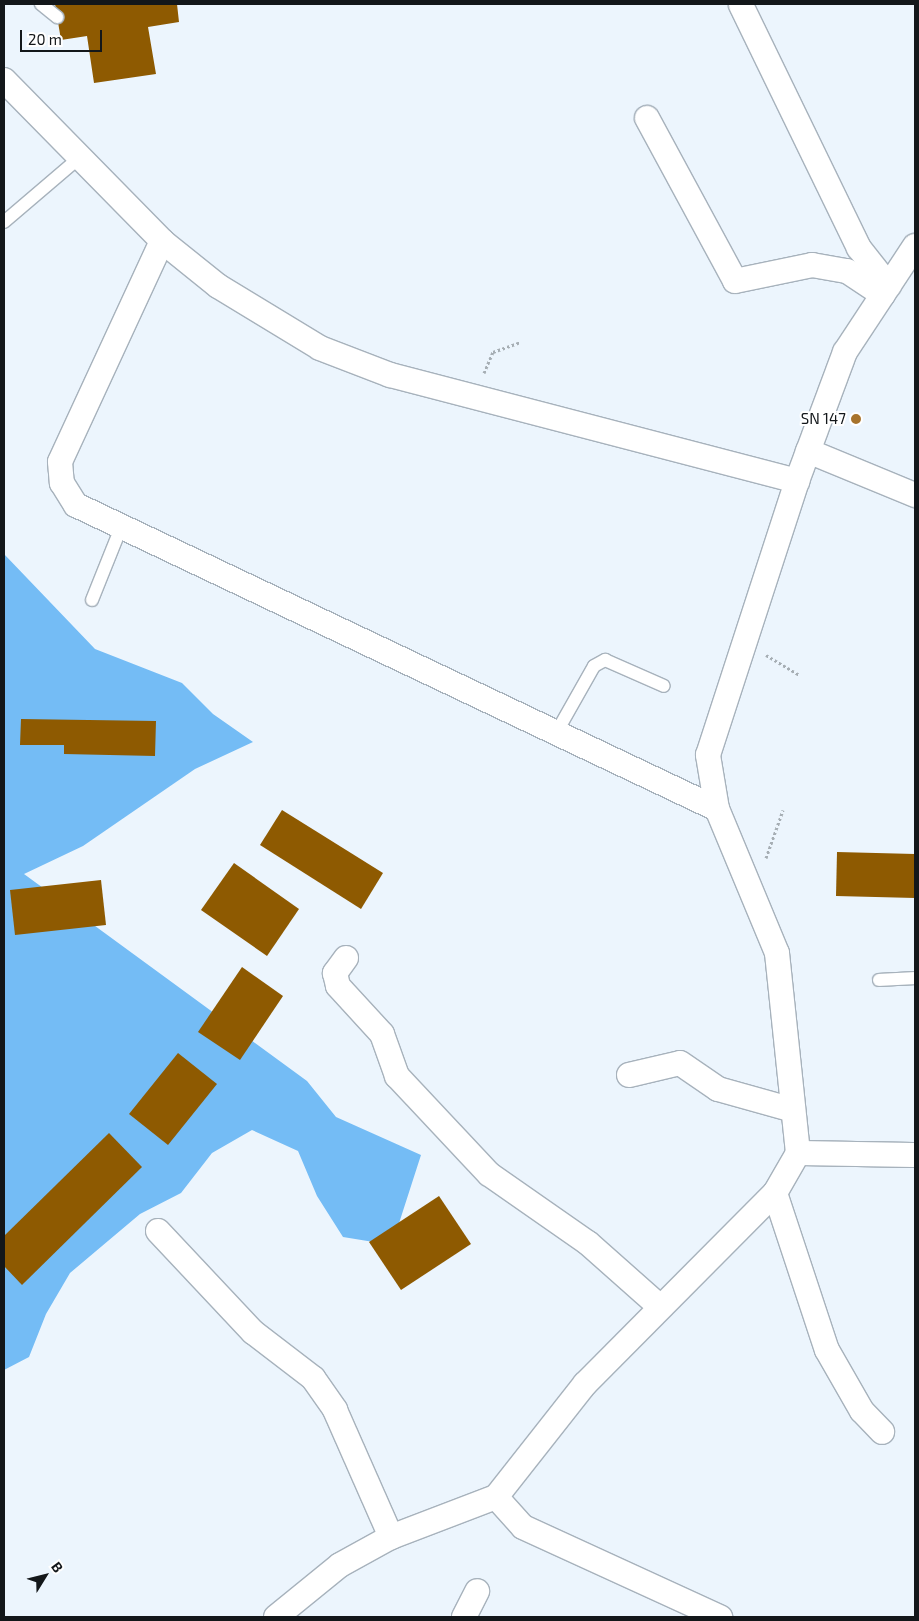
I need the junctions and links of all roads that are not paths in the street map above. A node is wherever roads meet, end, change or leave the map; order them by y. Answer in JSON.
{"nodes":[{"id":1,"x":41,"y":4,"type":"edge"},
{"id":2,"x":741,"y":5,"type":"edge"},
{"id":3,"x":57,"y":17,"type":"dead end"},
{"id":4,"x":4,"y":80,"type":"edge"},
{"id":5,"x":647,"y":118,"type":"dead end"},
{"id":6,"x":79,"y":158,"type":"junction"},
{"id":7,"x":4,"y":222,"type":"edge"},
{"id":8,"x":162,"y":241,"type":"junction"},
{"id":9,"x":915,"y":246,"type":"edge"},
{"id":10,"x":886,"y":290,"type":"junction"},
{"id":11,"x":808,"y":451,"type":"junction"},
{"id":12,"x":796,"y":481,"type":"junction"},
{"id":13,"x":915,"y":495,"type":"edge"},
{"id":14,"x":122,"y":525,"type":"junction"},
{"id":15,"x":92,"y":600,"type":"dead end"},
{"id":16,"x":664,"y":686,"type":"dead end"},
{"id":17,"x":555,"y":735,"type":"junction"},
{"id":18,"x":717,"y":809,"type":"junction"},
{"id":19,"x":346,"y":958,"type":"dead end"},
{"id":20,"x":915,"y":978,"type":"edge"},
{"id":21,"x":880,"y":980,"type":"dead end"},
{"id":22,"x":629,"y":1075,"type":"dead end"},
{"id":23,"x":793,"y":1110,"type":"junction"},
{"id":24,"x":798,"y":1153,"type":"junction"},
{"id":25,"x":915,"y":1155,"type":"edge"},
{"id":26,"x":775,"y":1193,"type":"junction"},
{"id":27,"x":158,"y":1231,"type":"dead end"},
{"id":28,"x":659,"y":1306,"type":"junction"},
{"id":29,"x":882,"y":1432,"type":"dead end"},
{"id":30,"x":496,"y":1497,"type":"junction"},
{"id":31,"x":391,"y":1537,"type":"junction"},
{"id":32,"x":477,"y":1591,"type":"dead end"},
{"id":33,"x":276,"y":1617,"type":"edge"},
{"id":34,"x":464,"y":1617,"type":"edge"},
{"id":35,"x":720,"y":1617,"type":"edge"}],
"edges":[{"from":1,"to":3,"type":"lane"},
{"from":2,"to":10,"type":"street"},
{"from":4,"to":6,"type":"street"},
{"from":5,"to":10,"type":"street"},
{"from":6,"to":7,"type":"lane"},
{"from":6,"to":8,"type":"street"},
{"from":8,"to":12,"type":"street"},
{"from":8,"to":14,"type":"street"},
{"from":9,"to":10,"type":"street"},
{"from":10,"to":11,"type":"street"},
{"from":11,"to":12,"type":"street"},
{"from":11,"to":13,"type":"street"},
{"from":12,"to":18,"type":"street"},
{"from":14,"to":15,"type":"lane"},
{"from":14,"to":17,"type":"street"},
{"from":16,"to":17,"type":"lane"},
{"from":17,"to":18,"type":"street"},
{"from":18,"to":23,"type":"street"},
{"from":19,"to":28,"type":"street"},
{"from":20,"to":21,"type":"lane"},
{"from":22,"to":23,"type":"street"},
{"from":23,"to":24,"type":"street"},
{"from":24,"to":25,"type":"street"},
{"from":24,"to":26,"type":"street"},
{"from":26,"to":28,"type":"street"},
{"from":26,"to":29,"type":"street"},
{"from":27,"to":31,"type":"street"},
{"from":28,"to":30,"type":"street"},
{"from":30,"to":31,"type":"street"},
{"from":30,"to":35,"type":"street"},
{"from":31,"to":33,"type":"street"},
{"from":32,"to":34,"type":"street"}]}
